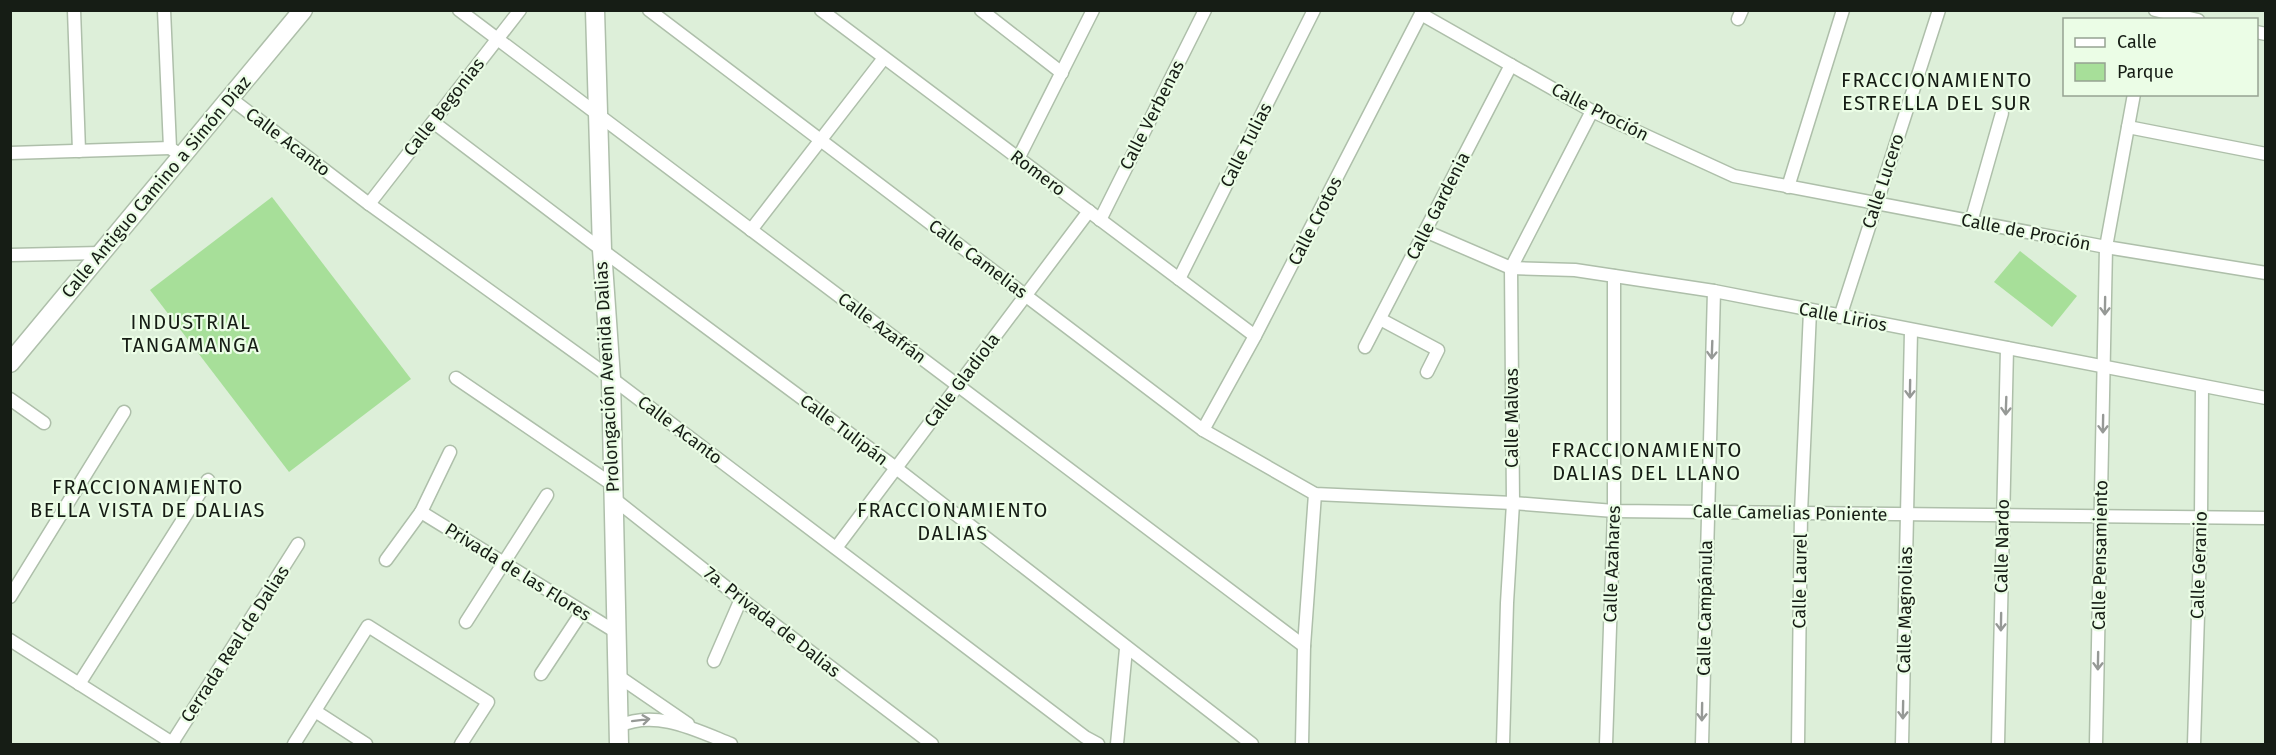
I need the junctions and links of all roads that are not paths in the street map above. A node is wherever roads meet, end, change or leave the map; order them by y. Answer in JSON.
{"nodes":[{"id":1,"x":74,"y":10,"type":"edge"},
{"id":2,"x":303,"y":10,"type":"edge"},
{"id":3,"x":459,"y":10,"type":"edge"},
{"id":4,"x":519,"y":10,"type":"edge"},
{"id":5,"x":595,"y":10,"type":"edge"},
{"id":6,"x":649,"y":10,"type":"edge"},
{"id":7,"x":821,"y":10,"type":"edge"},
{"id":8,"x":981,"y":10,"type":"edge"},
{"id":9,"x":1094,"y":10,"type":"edge"},
{"id":10,"x":1205,"y":10,"type":"edge"},
{"id":11,"x":1314,"y":10,"type":"edge"},
{"id":12,"x":1843,"y":10,"type":"edge"},
{"id":13,"x":1939,"y":10,"type":"edge"},
{"id":14,"x":2155,"y":10,"type":"edge"},
{"id":15,"x":1422,"y":12,"type":"edge"},
{"id":16,"x":166,"y":13,"type":"edge"},
{"id":17,"x":2189,"y":18,"type":"edge"},
{"id":18,"x":497,"y":39,"type":"junction"},
{"id":19,"x":884,"y":58,"type":"junction"},
{"id":20,"x":1511,"y":65,"type":"junction"},
{"id":21,"x":1062,"y":73,"type":"junction"},
{"id":22,"x":2134,"y":96,"type":"edge"},
{"id":23,"x":230,"y":98,"type":"junction"},
{"id":24,"x":1592,"y":111,"type":"junction"},
{"id":25,"x":2002,"y":113,"type":"dead end"},
{"id":26,"x":598,"y":115,"type":"junction"},
{"id":27,"x":433,"y":122,"type":"junction"},
{"id":28,"x":2128,"y":127,"type":"junction"},
{"id":29,"x":820,"y":140,"type":"junction"},
{"id":30,"x":79,"y":151,"type":"junction"},
{"id":31,"x":176,"y":152,"type":"junction"},
{"id":32,"x":10,"y":153,"type":"edge"},
{"id":33,"x":2265,"y":154,"type":"edge"},
{"id":34,"x":1018,"y":159,"type":"junction"},
{"id":35,"x":1788,"y":187,"type":"junction"},
{"id":36,"x":369,"y":204,"type":"junction"},
{"id":37,"x":1876,"y":204,"type":"junction"},
{"id":38,"x":1089,"y":211,"type":"junction"},
{"id":39,"x":1100,"y":220,"type":"junction"},
{"id":40,"x":1971,"y":222,"type":"junction"},
{"id":41,"x":751,"y":230,"type":"junction"},
{"id":42,"x":1425,"y":231,"type":"junction"},
{"id":43,"x":2106,"y":247,"type":"junction"},
{"id":44,"x":602,"y":250,"type":"junction"},
{"id":45,"x":102,"y":253,"type":"junction"},
{"id":46,"x":10,"y":255,"type":"edge"},
{"id":47,"x":1511,"y":268,"type":"junction"},
{"id":48,"x":2265,"y":273,"type":"edge"},
{"id":49,"x":1614,"y":276,"type":"junction"},
{"id":50,"x":1179,"y":279,"type":"junction"},
{"id":51,"x":1714,"y":291,"type":"junction"},
{"id":52,"x":1025,"y":295,"type":"junction"},
{"id":53,"x":1810,"y":310,"type":"junction"},
{"id":54,"x":1840,"y":317,"type":"junction"},
{"id":55,"x":1380,"y":320,"type":"junction"},
{"id":56,"x":1911,"y":331,"type":"junction"},
{"id":57,"x":1255,"y":336,"type":"junction"},
{"id":58,"x":1365,"y":347,"type":"dead end"},
{"id":59,"x":17,"y":348,"type":"edge"},
{"id":60,"x":2007,"y":348,"type":"junction"},
{"id":61,"x":10,"y":363,"type":"edge"},
{"id":62,"x":2104,"y":365,"type":"junction"},
{"id":63,"x":1427,"y":372,"type":"dead end"},
{"id":64,"x":456,"y":378,"type":"dead end"},
{"id":65,"x":611,"y":378,"type":"junction"},
{"id":66,"x":958,"y":385,"type":"junction"},
{"id":67,"x":2202,"y":386,"type":"junction"},
{"id":68,"x":2265,"y":398,"type":"edge"},
{"id":69,"x":10,"y":399,"type":"edge"},
{"id":70,"x":124,"y":412,"type":"dead end"},
{"id":71,"x":44,"y":423,"type":"dead end"},
{"id":72,"x":1203,"y":430,"type":"junction"},
{"id":73,"x":450,"y":452,"type":"dead end"},
{"id":74,"x":896,"y":468,"type":"junction"},
{"id":75,"x":208,"y":480,"type":"dead end"},
{"id":76,"x":613,"y":492,"type":"junction"},
{"id":77,"x":1315,"y":494,"type":"junction"},
{"id":78,"x":547,"y":495,"type":"dead end"},
{"id":79,"x":1513,"y":503,"type":"junction"},
{"id":80,"x":1614,"y":511,"type":"junction"},
{"id":81,"x":421,"y":512,"type":"junction"},
{"id":82,"x":1707,"y":512,"type":"junction"},
{"id":83,"x":1801,"y":513,"type":"junction"},
{"id":84,"x":1907,"y":514,"type":"junction"},
{"id":85,"x":2003,"y":515,"type":"junction"},
{"id":86,"x":2100,"y":516,"type":"junction"},
{"id":87,"x":2201,"y":517,"type":"junction"},
{"id":88,"x":2265,"y":518,"type":"edge"},
{"id":89,"x":298,"y":544,"type":"dead end"},
{"id":90,"x":836,"y":548,"type":"junction"},
{"id":91,"x":386,"y":560,"type":"dead end"},
{"id":92,"x":503,"y":563,"type":"junction"},
{"id":93,"x":10,"y":597,"type":"edge"},
{"id":94,"x":741,"y":599,"type":"junction"},
{"id":95,"x":582,"y":612,"type":"junction"},
{"id":96,"x":466,"y":622,"type":"dead end"},
{"id":97,"x":616,"y":632,"type":"junction"},
{"id":98,"x":10,"y":640,"type":"edge"},
{"id":99,"x":1304,"y":646,"type":"junction"},
{"id":100,"x":1126,"y":649,"type":"junction"},
{"id":101,"x":714,"y":661,"type":"dead end"},
{"id":102,"x":541,"y":674,"type":"dead end"},
{"id":103,"x":618,"y":676,"type":"junction"},
{"id":104,"x":79,"y":684,"type":"junction"},
{"id":105,"x":315,"y":711,"type":"junction"},
{"id":106,"x":619,"y":726,"type":"junction"},
{"id":107,"x":696,"y":729,"type":"junction"},
{"id":108,"x":173,"y":744,"type":"edge"},
{"id":109,"x":294,"y":744,"type":"edge"},
{"id":110,"x":366,"y":744,"type":"edge"},
{"id":111,"x":461,"y":744,"type":"edge"},
{"id":112,"x":619,"y":744,"type":"edge"},
{"id":113,"x":731,"y":744,"type":"edge"},
{"id":114,"x":932,"y":744,"type":"edge"},
{"id":115,"x":1098,"y":744,"type":"edge"},
{"id":116,"x":1117,"y":744,"type":"edge"},
{"id":117,"x":1252,"y":744,"type":"edge"},
{"id":118,"x":1302,"y":744,"type":"edge"},
{"id":119,"x":1503,"y":744,"type":"edge"},
{"id":120,"x":1606,"y":744,"type":"edge"},
{"id":121,"x":1702,"y":744,"type":"edge"},
{"id":122,"x":1798,"y":744,"type":"edge"},
{"id":123,"x":1902,"y":744,"type":"edge"},
{"id":124,"x":1998,"y":744,"type":"edge"},
{"id":125,"x":2096,"y":744,"type":"edge"},
{"id":126,"x":2194,"y":744,"type":"edge"}],
"edges":[{"from":1,"to":30,"type":"street"},
{"from":2,"to":23,"type":"street","name":"Calle Antiguo Camino a Simón Díaz"},
{"from":3,"to":18,"type":"street","name":"Calle Azafrán"},
{"from":4,"to":18,"type":"street","name":"Calle Begonias"},
{"from":5,"to":26,"type":"street","name":"Prolongación Avenida Dalias"},
{"from":6,"to":29,"type":"street","name":"Calle Camelias"},
{"from":7,"to":19,"type":"street","name":"Romero"},
{"from":8,"to":21,"type":"street"},
{"from":9,"to":21,"type":"street"},
{"from":10,"to":39,"type":"street","name":"Calle Verbenas"},
{"from":11,"to":50,"type":"street","name":"Calle Tulias"},
{"from":12,"to":35,"type":"street"},
{"from":13,"to":37,"type":"street","name":"Calle Lucero"},
{"from":14,"to":17,"type":"street"},
{"from":15,"to":20,"type":"street","name":"Calle Proción"},
{"from":15,"to":57,"type":"street","name":"Calle Crotos"},
{"from":16,"to":31,"type":"street"},
{"from":18,"to":26,"type":"street","name":"Calle Azafrán"},
{"from":18,"to":27,"type":"street","name":"Calle Begonias"},
{"from":19,"to":29,"type":"street"},
{"from":19,"to":34,"type":"street","name":"Romero"},
{"from":20,"to":24,"type":"street","name":"Calle Proción"},
{"from":20,"to":42,"type":"street","name":"Calle Gardenia"},
{"from":21,"to":34,"type":"street"},
{"from":22,"to":28,"type":"street","name":"Calle Pensamiento"},
{"from":23,"to":31,"type":"street","name":"Calle Antiguo Camino a Simón Díaz"},
{"from":23,"to":36,"type":"street","name":"Calle Acanto"},
{"from":24,"to":35,"type":"street","name":"Calle Proción"},
{"from":24,"to":47,"type":"street","name":"Calle Malvas"},
{"from":25,"to":40,"type":"street"},
{"from":26,"to":41,"type":"street","name":"Calle Azafrán"},
{"from":26,"to":44,"type":"street","name":"Prolongación Avenida Dalias"},
{"from":27,"to":36,"type":"street","name":"Calle Begonias"},
{"from":27,"to":44,"type":"street","name":"Calle Tulipán"},
{"from":28,"to":33,"type":"street"},
{"from":28,"to":43,"type":"street","name":"Calle Pensamiento"},
{"from":29,"to":41,"type":"street"},
{"from":29,"to":52,"type":"street","name":"Calle Camelias"},
{"from":30,"to":31,"type":"street"},
{"from":30,"to":32,"type":"street"},
{"from":31,"to":45,"type":"street","name":"Calle Antiguo Camino a Simón Díaz"},
{"from":34,"to":38,"type":"street","name":"Romero"},
{"from":35,"to":37,"type":"street","name":"Calle de Proción"},
{"from":36,"to":65,"type":"street","name":"Calle Acanto"},
{"from":37,"to":40,"type":"street","name":"Calle de Proción"},
{"from":37,"to":54,"type":"street","name":"Calle Lucero"},
{"from":38,"to":39,"type":"street","name":"Romero"},
{"from":38,"to":52,"type":"street","name":"Calle Gladiola"},
{"from":39,"to":50,"type":"street","name":"Romero"},
{"from":40,"to":43,"type":"street","name":"Calle de Proción"},
{"from":41,"to":66,"type":"street","name":"Calle Azafrán"},
{"from":42,"to":47,"type":"street","name":"Calle Lirios"},
{"from":42,"to":55,"type":"street","name":"Calle Gardenia"},
{"from":43,"to":48,"type":"street","name":"Calle de Proción"},
{"from":43,"to":62,"type":"street","name":"Calle Pensamiento","one_way":true},
{"from":44,"to":65,"type":"street","name":"Prolongación Avenida Dalias"},
{"from":44,"to":74,"type":"street","name":"Calle Tulipán"},
{"from":45,"to":46,"type":"street"},
{"from":45,"to":59,"type":"street","name":"Calle Antiguo Camino a Simón Díaz"},
{"from":47,"to":49,"type":"street","name":"Calle Lirios"},
{"from":47,"to":79,"type":"street","name":"Calle Malvas"},
{"from":49,"to":51,"type":"street","name":"Calle Lirios"},
{"from":49,"to":80,"type":"street","name":"Calle Azahares"},
{"from":50,"to":57,"type":"street","name":"Romero"},
{"from":51,"to":53,"type":"street","name":"Calle Lirios"},
{"from":51,"to":82,"type":"street","name":"Calle Campánula","one_way":true},
{"from":52,"to":66,"type":"street","name":"Calle Gladiola"},
{"from":52,"to":72,"type":"street","name":"Calle Camelias"},
{"from":53,"to":54,"type":"street","name":"Calle Lirios"},
{"from":53,"to":83,"type":"street","name":"Calle Laurel"},
{"from":54,"to":56,"type":"street","name":"Calle Lirios"},
{"from":55,"to":58,"type":"street","name":"Calle Gardenia"},
{"from":55,"to":63,"type":"street"},
{"from":56,"to":60,"type":"street","name":"Calle Lirios"},
{"from":56,"to":84,"type":"street","name":"Calle Magnolias","one_way":true},
{"from":57,"to":72,"type":"street","name":"Calle Crotos"},
{"from":59,"to":61,"type":"street","name":"Calle Antiguo Camino a Simón Díaz"},
{"from":60,"to":62,"type":"street","name":"Calle Lirios"},
{"from":60,"to":85,"type":"street","name":"Calle Nardo","one_way":true},
{"from":62,"to":67,"type":"street","name":"Calle Lirios"},
{"from":62,"to":86,"type":"street","name":"Calle Pensamiento","one_way":true},
{"from":64,"to":76,"type":"street","name":"7a. Privada de Dalias"},
{"from":65,"to":76,"type":"street","name":"Prolongación Avenida Dalias"},
{"from":65,"to":90,"type":"street","name":"Calle Acanto"},
{"from":66,"to":74,"type":"street","name":"Calle Gladiola"},
{"from":66,"to":99,"type":"street","name":"Calle Azafrán"},
{"from":67,"to":68,"type":"street","name":"Calle Lirios"},
{"from":67,"to":87,"type":"street","name":"Calle Geranio"},
{"from":69,"to":71,"type":"street"},
{"from":70,"to":93,"type":"street"},
{"from":72,"to":77,"type":"street","name":"Calle Camelias"},
{"from":73,"to":81,"type":"street"},
{"from":74,"to":90,"type":"street","name":"Calle Gladiola"},
{"from":74,"to":100,"type":"street","name":"Calle Tulipán"},
{"from":75,"to":104,"type":"street"},
{"from":76,"to":94,"type":"street","name":"7a. Privada de Dalias"},
{"from":76,"to":97,"type":"street","name":"Prolongación Avenida Dalias"},
{"from":77,"to":79,"type":"street","name":"Calle Camelias Poniente"},
{"from":77,"to":99,"type":"street"},
{"from":78,"to":92,"type":"street"},
{"from":79,"to":80,"type":"street","name":"Calle Camelias Poniente"},
{"from":79,"to":119,"type":"street","name":"Calle Malvas"},
{"from":80,"to":82,"type":"street","name":"Calle Camelias Poniente"},
{"from":80,"to":120,"type":"street","name":"Calle Azahares"},
{"from":81,"to":91,"type":"street"},
{"from":81,"to":92,"type":"street","name":"Privada de las Flores"},
{"from":82,"to":83,"type":"street","name":"Calle Camelias Poniente"},
{"from":82,"to":121,"type":"street","name":"Calle Campánula","one_way":true},
{"from":83,"to":84,"type":"street","name":"Calle Camelias Poniente"},
{"from":83,"to":122,"type":"street","name":"Calle Laurel"},
{"from":84,"to":85,"type":"street","name":"Calle Camelias Poniente"},
{"from":84,"to":123,"type":"street","name":"Calle Magnolias","one_way":true},
{"from":85,"to":86,"type":"street","name":"Calle Camelias Poniente"},
{"from":85,"to":124,"type":"street","name":"Calle Nardo","one_way":true},
{"from":86,"to":87,"type":"street","name":"Calle Camelias Poniente"},
{"from":86,"to":125,"type":"street","name":"Calle Pensamiento","one_way":true},
{"from":87,"to":88,"type":"street","name":"Calle Camelias Poniente"},
{"from":87,"to":126,"type":"street","name":"Calle Geranio"},
{"from":89,"to":108,"type":"street","name":"Cerrada Real de Dalias"},
{"from":90,"to":115,"type":"street","name":"Calle Acanto"},
{"from":92,"to":95,"type":"street","name":"Privada de las Flores"},
{"from":92,"to":96,"type":"street"},
{"from":94,"to":101,"type":"street"},
{"from":94,"to":114,"type":"street","name":"7a. Privada de Dalias"},
{"from":95,"to":97,"type":"street","name":"Privada de las Flores"},
{"from":95,"to":102,"type":"street"},
{"from":97,"to":103,"type":"street","name":"Prolongación Avenida Dalias"},
{"from":98,"to":104,"type":"street"},
{"from":99,"to":118,"type":"street"},
{"from":100,"to":116,"type":"street"},
{"from":100,"to":117,"type":"street","name":"Calle Tulipán"},
{"from":103,"to":106,"type":"street","name":"Prolongación Avenida Dalias"},
{"from":103,"to":107,"type":"street"},
{"from":104,"to":108,"type":"street"},
{"from":105,"to":109,"type":"street"},
{"from":105,"to":110,"type":"street"},
{"from":105,"to":111,"type":"street"},
{"from":106,"to":107,"type":"street","one_way":true},
{"from":106,"to":112,"type":"street","name":"Prolongación Avenida Dalias"},
{"from":107,"to":113,"type":"street"}]}
